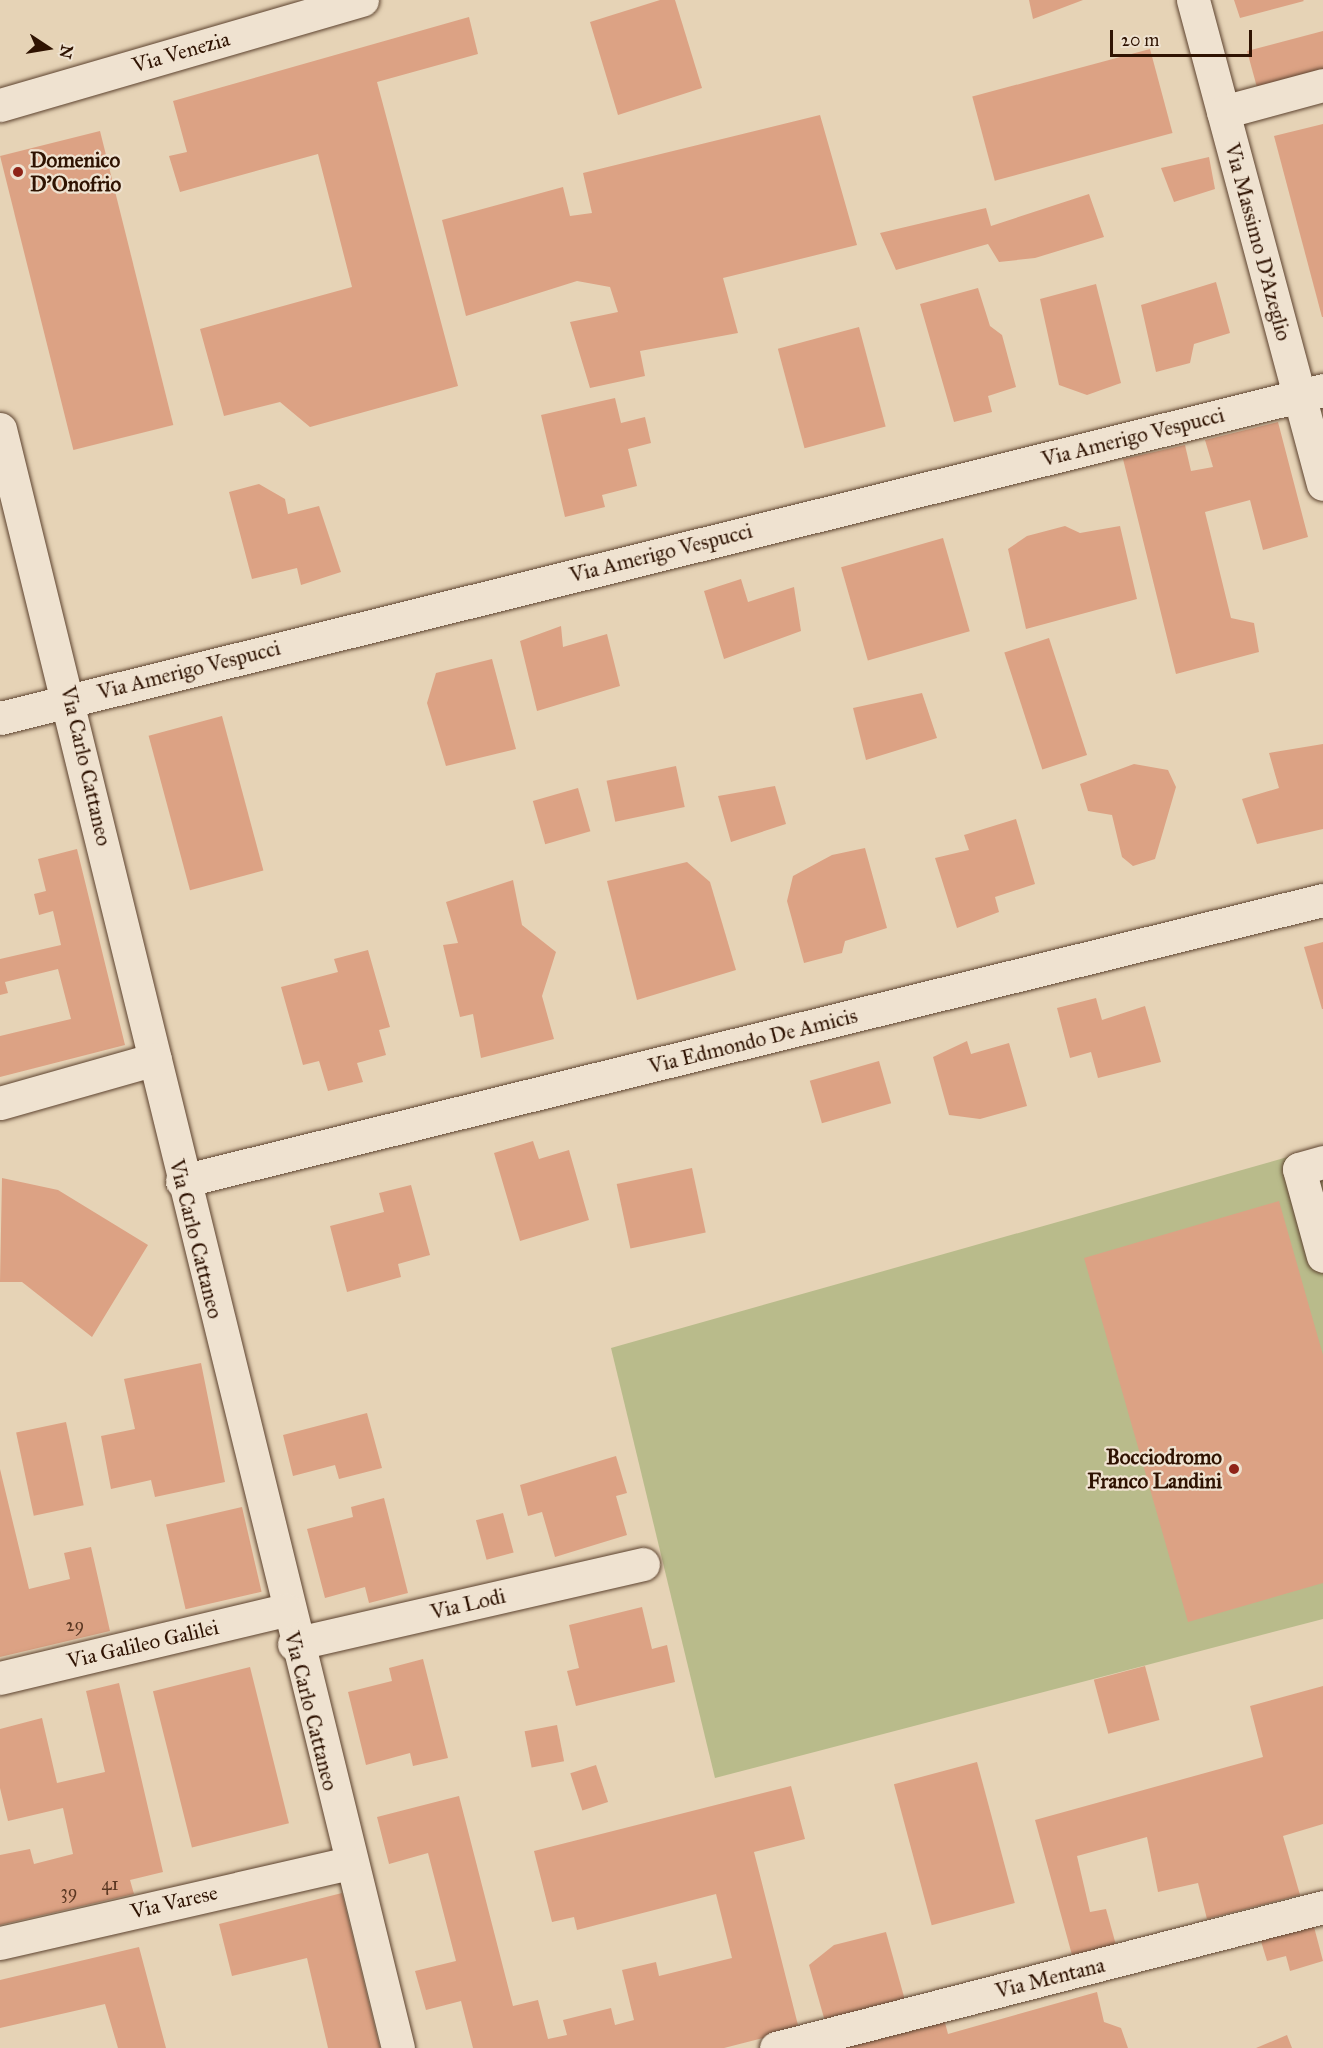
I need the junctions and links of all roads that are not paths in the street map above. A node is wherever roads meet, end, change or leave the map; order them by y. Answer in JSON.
{"nodes":[{"id":1,"x":362,"y":0,"type":"edge"},
{"id":2,"x":1194,"y":0,"type":"edge"},
{"id":3,"x":1323,"y":85,"type":"edge"},
{"id":4,"x":0,"y":105,"type":"edge"},
{"id":5,"x":1223,"y":112,"type":"junction"},
{"id":6,"x":1311,"y":393,"type":"edge"},
{"id":7,"x":0,"y":429,"type":"edge"},
{"id":8,"x":1323,"y":484,"type":"edge"},
{"id":9,"x":70,"y":699,"type":"junction"},
{"id":10,"x":0,"y":718,"type":"edge"},
{"id":11,"x":1323,"y":900,"type":"edge"},
{"id":12,"x":155,"y":1059,"type":"junction"},
{"id":13,"x":0,"y":1103,"type":"edge"},
{"id":14,"x":1323,"y":1162,"type":"edge"},
{"id":15,"x":183,"y":1181,"type":"junction"},
{"id":16,"x":1323,"y":1256,"type":"edge"},
{"id":17,"x":642,"y":1564,"type":"dead end"},
{"id":18,"x":286,"y":1610,"type":"junction"},
{"id":19,"x":294,"y":1644,"type":"junction"},
{"id":20,"x":0,"y":1678,"type":"edge"},
{"id":21,"x":349,"y":1863,"type":"junction"},
{"id":22,"x":1323,"y":1907,"type":"edge"},
{"id":23,"x":0,"y":1943,"type":"edge"},
{"id":24,"x":398,"y":2048,"type":"edge"},
{"id":25,"x":776,"y":2048,"type":"edge"}],
"edges":[{"from":1,"to":4,"type":"street","name":"Via Venezia"},
{"from":2,"to":5,"type":"street","name":"Via Massimo D'Azeglio"},
{"from":3,"to":5,"type":"street"},
{"from":5,"to":6,"type":"street","name":"Via Massimo D'Azeglio"},
{"from":6,"to":8,"type":"street","name":"Via Massimo D'Azeglio"},
{"from":6,"to":9,"type":"street","name":"Via Amerigo Vespucci"},
{"from":7,"to":9,"type":"street","name":"Via Carlo Cattaneo"},
{"from":9,"to":10,"type":"street","name":"Via Amerigo Vespucci"},
{"from":9,"to":12,"type":"street","name":"Via Carlo Cattaneo"},
{"from":11,"to":15,"type":"street","name":"Via Edmondo De Amicis"},
{"from":12,"to":13,"type":"street"},
{"from":12,"to":15,"type":"street","name":"Via Carlo Cattaneo"},
{"from":14,"to":16,"type":"street"},
{"from":15,"to":18,"type":"street","name":"Via Carlo Cattaneo"},
{"from":17,"to":19,"type":"street","name":"Via Lodi"},
{"from":18,"to":19,"type":"street","name":"Via Carlo Cattaneo"},
{"from":18,"to":20,"type":"street","name":"Via Galileo Galilei"},
{"from":19,"to":21,"type":"street","name":"Via Carlo Cattaneo"},
{"from":21,"to":23,"type":"street","name":"Via Varese"},
{"from":21,"to":24,"type":"street","name":"Via Carlo Cattaneo"},
{"from":22,"to":25,"type":"street","name":"Via Mentana"}]}
